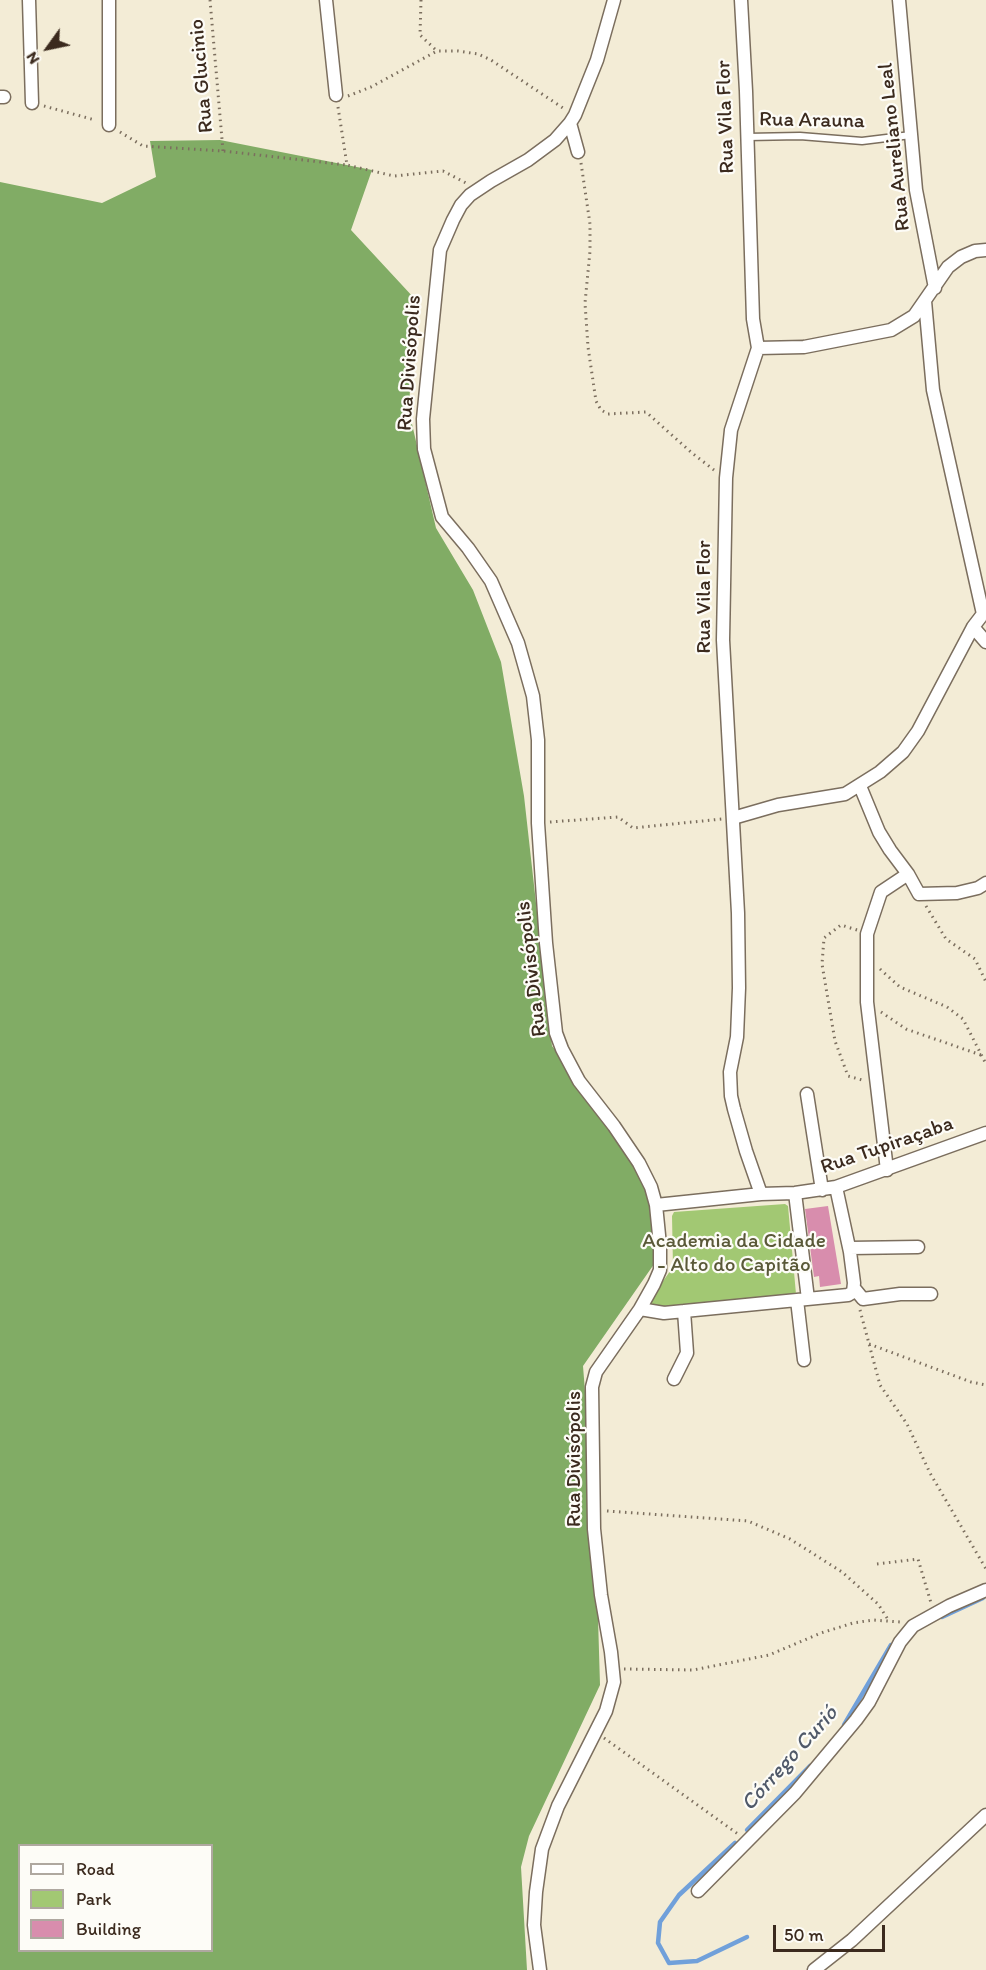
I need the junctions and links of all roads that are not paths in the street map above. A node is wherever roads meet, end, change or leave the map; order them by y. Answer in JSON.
{"nodes":[{"id":1,"x":29,"y":0,"type":"edge"},
{"id":2,"x":109,"y":0,"type":"edge"},
{"id":3,"x":326,"y":0,"type":"edge"},
{"id":4,"x":614,"y":0,"type":"edge"},
{"id":5,"x":741,"y":0,"type":"edge"},
{"id":6,"x":899,"y":0,"type":"edge"},
{"id":7,"x":336,"y":95,"type":"road end"},
{"id":8,"x":32,"y":103,"type":"road end"},
{"id":9,"x":573,"y":119,"type":"junction"},
{"id":10,"x":109,"y":125,"type":"road end"},
{"id":11,"x":912,"y":135,"type":"junction"},
{"id":12,"x":747,"y":137,"type":"junction"},
{"id":13,"x":579,"y":152,"type":"road end"},
{"id":14,"x":986,"y":250,"type":"edge"},
{"id":15,"x":935,"y":288,"type":"junction"},
{"id":16,"x":926,"y":301,"type":"junction"},
{"id":17,"x":758,"y":348,"type":"junction"},
{"id":18,"x":984,"y":612,"type":"edge"},
{"id":19,"x":973,"y":627,"type":"junction"},
{"id":20,"x":986,"y":642,"type":"edge"},
{"id":21,"x":860,"y":786,"type":"junction"},
{"id":22,"x":733,"y":818,"type":"junction"},
{"id":23,"x":908,"y":874,"type":"junction"},
{"id":24,"x":986,"y":883,"type":"edge"},
{"id":25,"x":807,"y":1094,"type":"dead end"},
{"id":26,"x":986,"y":1133,"type":"edge"},
{"id":27,"x":886,"y":1170,"type":"junction"},
{"id":28,"x":836,"y":1187,"type":"junction"},
{"id":29,"x":822,"y":1190,"type":"junction"},
{"id":30,"x":795,"y":1193,"type":"junction"},
{"id":31,"x":761,"y":1194,"type":"junction"},
{"id":32,"x":656,"y":1205,"type":"junction"},
{"id":33,"x":918,"y":1247,"type":"dead end"},
{"id":34,"x":849,"y":1248,"type":"junction"},
{"id":35,"x":851,"y":1292,"type":"junction"},
{"id":36,"x":931,"y":1294,"type":"dead end"},
{"id":37,"x":803,"y":1299,"type":"junction"},
{"id":38,"x":640,"y":1308,"type":"junction"},
{"id":39,"x":684,"y":1311,"type":"junction"},
{"id":40,"x":804,"y":1360,"type":"dead end"},
{"id":41,"x":674,"y":1378,"type":"dead end"},
{"id":42,"x":986,"y":1590,"type":"edge"},
{"id":43,"x":986,"y":1815,"type":"edge"},
{"id":44,"x":698,"y":1891,"type":"dead end"},
{"id":45,"x":539,"y":1968,"type":"edge"},
{"id":46,"x":814,"y":1970,"type":"edge"}],
"edges":[{"from":1,"to":8,"type":"street"},
{"from":2,"to":10,"type":"street"},
{"from":3,"to":7,"type":"street"},
{"from":4,"to":9,"type":"street","name":"Rua Divisópolis"},
{"from":5,"to":12,"type":"street","name":"Rua Vila Flor"},
{"from":6,"to":11,"type":"street","name":"Rua Aureliano Leal"},
{"from":9,"to":13,"type":"street"},
{"from":9,"to":32,"type":"street","name":"Rua Divisópolis"},
{"from":11,"to":12,"type":"lane","name":"Rua Arauna"},
{"from":11,"to":15,"type":"street","name":"Rua Aureliano Leal"},
{"from":12,"to":17,"type":"street","name":"Rua Vila Flor"},
{"from":14,"to":15,"type":"street"},
{"from":15,"to":16,"type":"street"},
{"from":16,"to":17,"type":"street"},
{"from":16,"to":18,"type":"street"},
{"from":17,"to":22,"type":"street","name":"Rua Vila Flor"},
{"from":18,"to":19,"type":"street"},
{"from":19,"to":20,"type":"street"},
{"from":19,"to":21,"type":"street"},
{"from":21,"to":22,"type":"street"},
{"from":21,"to":23,"type":"street"},
{"from":22,"to":31,"type":"street","name":"Rua Vila Flor"},
{"from":23,"to":24,"type":"street"},
{"from":23,"to":27,"type":"street"},
{"from":25,"to":29,"type":"street"},
{"from":26,"to":27,"type":"street","name":"Rua Tupiraçaba"},
{"from":27,"to":28,"type":"street","name":"Rua Tupiraçaba"},
{"from":28,"to":29,"type":"street","name":"Rua Tupiraçaba"},
{"from":28,"to":34,"type":"street"},
{"from":29,"to":30,"type":"street","name":"Rua Tupiraçaba"},
{"from":30,"to":31,"type":"street","name":"Rua Tupiraçaba"},
{"from":30,"to":37,"type":"street"},
{"from":31,"to":32,"type":"street","name":"Rua Tupiraçaba"},
{"from":32,"to":38,"type":"street","name":"Rua Divisópolis"},
{"from":33,"to":34,"type":"street"},
{"from":34,"to":35,"type":"street"},
{"from":35,"to":36,"type":"street"},
{"from":35,"to":37,"type":"street"},
{"from":37,"to":39,"type":"street"},
{"from":37,"to":40,"type":"street"},
{"from":38,"to":39,"type":"street"},
{"from":38,"to":45,"type":"street","name":"Rua Divisópolis"},
{"from":39,"to":41,"type":"street"},
{"from":42,"to":44,"type":"street"},
{"from":43,"to":46,"type":"street"}]}
